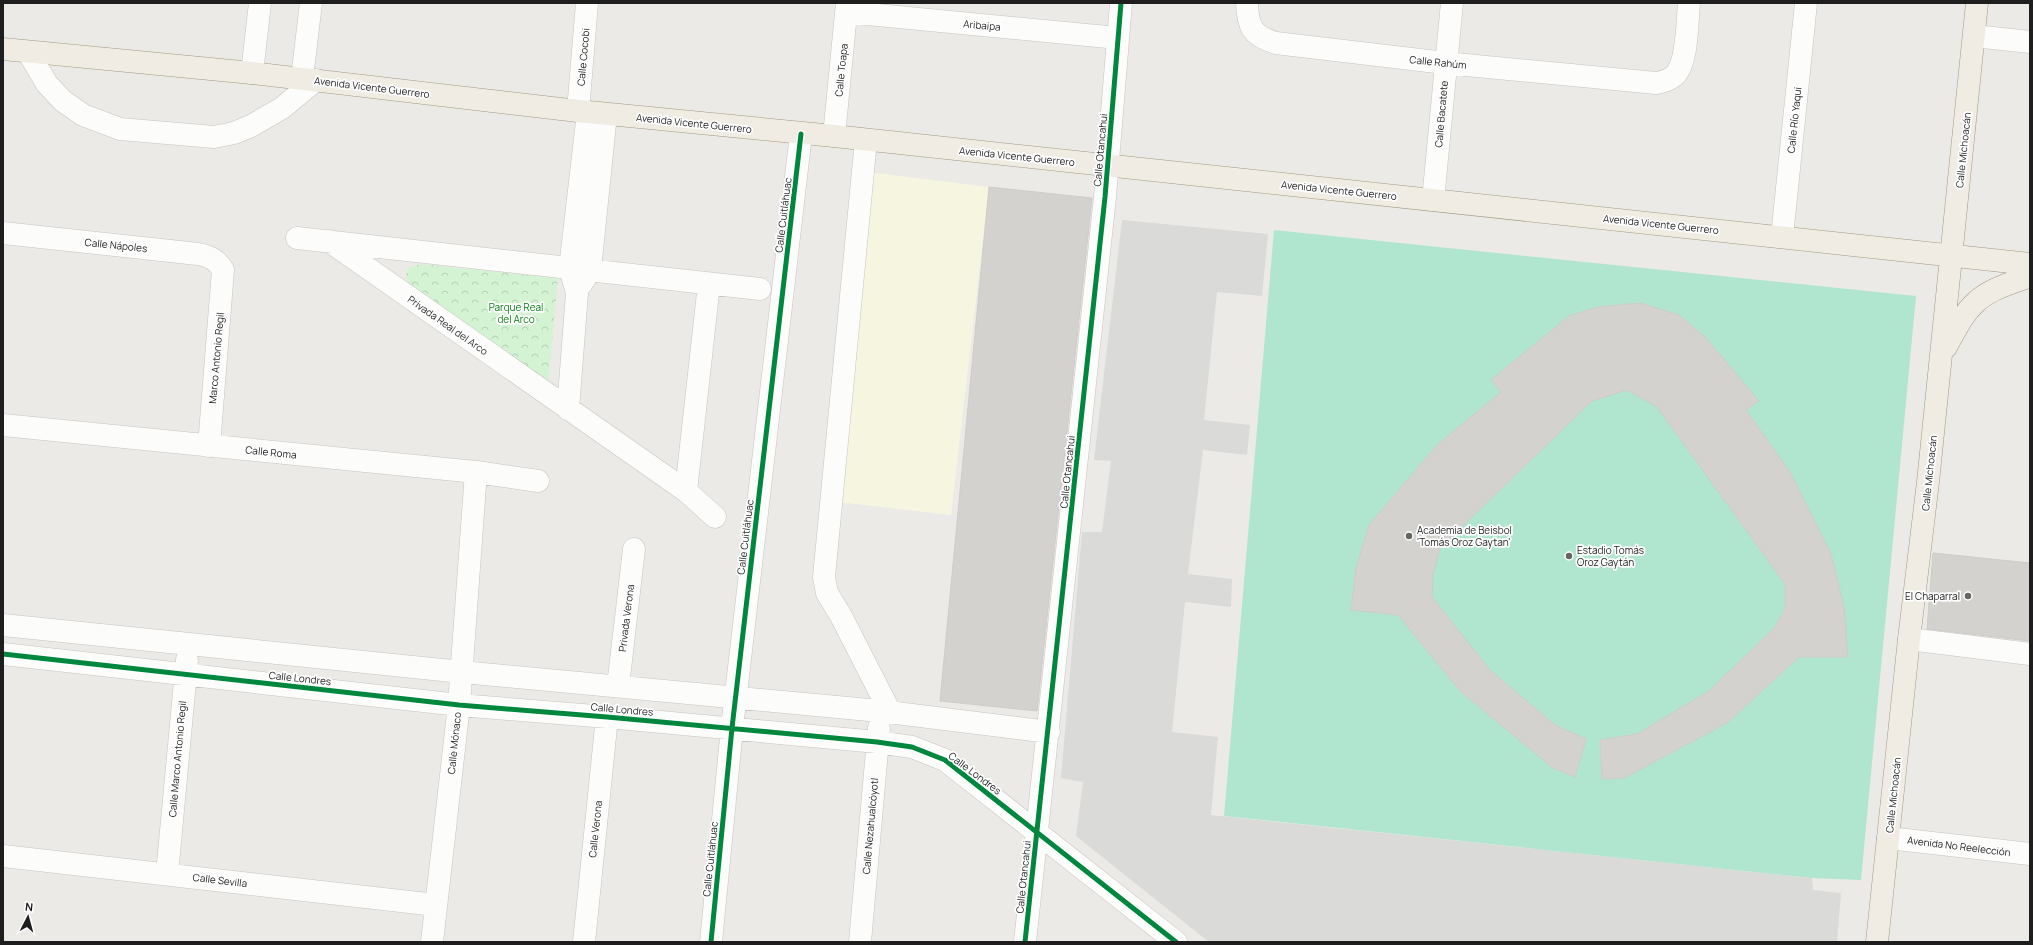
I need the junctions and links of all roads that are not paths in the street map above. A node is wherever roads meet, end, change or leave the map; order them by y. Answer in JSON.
{"nodes":[{"id":1,"x":260,"y":3,"type":"edge"},
{"id":2,"x":311,"y":3,"type":"edge"},
{"id":3,"x":587,"y":3,"type":"edge"},
{"id":4,"x":1121,"y":3,"type":"edge"},
{"id":5,"x":1247,"y":3,"type":"edge"},
{"id":6,"x":1452,"y":3,"type":"edge"},
{"id":7,"x":1689,"y":3,"type":"edge"},
{"id":8,"x":1806,"y":3,"type":"edge"},
{"id":9,"x":1977,"y":3,"type":"edge"},
{"id":10,"x":847,"y":8,"type":"edge"},
{"id":11,"x":1974,"y":36,"type":"junction"},
{"id":12,"x":1118,"y":38,"type":"junction"},
{"id":13,"x":2030,"y":42,"type":"edge"},
{"id":14,"x":3,"y":49,"type":"edge"},
{"id":15,"x":28,"y":52,"type":"junction"},
{"id":16,"x":1445,"y":63,"type":"junction"},
{"id":17,"x":252,"y":73,"type":"junction"},
{"id":18,"x":309,"y":79,"type":"junction"},
{"id":19,"x":590,"y":113,"type":"junction"},
{"id":20,"x":801,"y":134,"type":"junction"},
{"id":21,"x":834,"y":136,"type":"junction"},
{"id":22,"x":866,"y":140,"type":"junction"},
{"id":23,"x":1108,"y":165,"type":"junction"},
{"id":24,"x":1433,"y":200,"type":"junction"},
{"id":25,"x":3,"y":233,"type":"edge"},
{"id":26,"x":1782,"y":237,"type":"junction"},
{"id":27,"x":297,"y":238,"type":"dead end"},
{"id":28,"x":328,"y":241,"type":"junction"},
{"id":29,"x":1952,"y":254,"type":"junction"},
{"id":30,"x":2030,"y":264,"type":"edge"},
{"id":31,"x":580,"y":269,"type":"junction"},
{"id":32,"x":223,"y":270,"type":"joint"},
{"id":33,"x":2030,"y":276,"type":"edge"},
{"id":34,"x":709,"y":284,"type":"junction"},
{"id":35,"x":760,"y":289,"type":"dead end"},
{"id":36,"x":1941,"y":357,"type":"junction"},
{"id":37,"x":568,"y":409,"type":"junction"},
{"id":38,"x":3,"y":425,"type":"edge"},
{"id":39,"x":209,"y":446,"type":"junction"},
{"id":40,"x":476,"y":472,"type":"junction"},
{"id":41,"x":538,"y":481,"type":"dead end"},
{"id":42,"x":686,"y":491,"type":"junction"},
{"id":43,"x":714,"y":517,"type":"dead end"},
{"id":44,"x":634,"y":549,"type":"dead end"},
{"id":45,"x":3,"y":625,"type":"edge"},
{"id":46,"x":1909,"y":639,"type":"junction"},
{"id":47,"x":188,"y":644,"type":"junction"},
{"id":48,"x":3,"y":654,"type":"edge"},
{"id":49,"x":2030,"y":654,"type":"edge"},
{"id":50,"x":462,"y":672,"type":"junction"},
{"id":51,"x":185,"y":674,"type":"junction"},
{"id":52,"x":618,"y":686,"type":"junction"},
{"id":53,"x":736,"y":697,"type":"junction"},
{"id":54,"x":458,"y":705,"type":"junction"},
{"id":55,"x":885,"y":712,"type":"junction"},
{"id":56,"x":607,"y":717,"type":"junction"},
{"id":57,"x":732,"y":728,"type":"junction"},
{"id":58,"x":1049,"y":732,"type":"junction"},
{"id":59,"x":877,"y":742,"type":"junction"},
{"id":60,"x":1037,"y":832,"type":"junction"},
{"id":61,"x":1888,"y":838,"type":"junction"},
{"id":62,"x":2030,"y":854,"type":"edge"},
{"id":63,"x":3,"y":856,"type":"edge"},
{"id":64,"x":167,"y":874,"type":"junction"},
{"id":65,"x":436,"y":905,"type":"junction"},
{"id":66,"x":432,"y":942,"type":"edge"},
{"id":67,"x":584,"y":942,"type":"edge"},
{"id":68,"x":711,"y":942,"type":"edge"},
{"id":69,"x":860,"y":942,"type":"edge"},
{"id":70,"x":1025,"y":942,"type":"edge"},
{"id":71,"x":1176,"y":942,"type":"edge"},
{"id":72,"x":1876,"y":942,"type":"edge"}],
"edges":[{"from":1,"to":17,"type":"street"},
{"from":2,"to":18,"type":"street"},
{"from":3,"to":19,"type":"street","name":"Calle Cocobi"},
{"from":4,"to":12,"type":"street","name":"Calle Otancahui"},
{"from":5,"to":16,"type":"street","name":"Calle Rahúm"},
{"from":6,"to":16,"type":"street","name":"Calle Bacatete"},
{"from":7,"to":16,"type":"street","name":"Calle Rahúm"},
{"from":8,"to":26,"type":"street","name":"Calle Río Yaqui"},
{"from":9,"to":11,"type":"main road","name":"Calle Michoacán"},
{"from":10,"to":12,"type":"street","name":"Aribaipa"},
{"from":10,"to":21,"type":"street","name":"Calle Toapa"},
{"from":11,"to":13,"type":"street"},
{"from":11,"to":29,"type":"main road","name":"Calle Michoacán"},
{"from":12,"to":23,"type":"street","name":"Calle Otancahui"},
{"from":14,"to":15,"type":"main road","name":"Avenida Vicente Guerrero"},
{"from":15,"to":17,"type":"main road","name":"Avenida Vicente Guerrero"},
{"from":15,"to":18,"type":"street"},
{"from":16,"to":24,"type":"street","name":"Calle Bacatete"},
{"from":17,"to":18,"type":"main road","name":"Avenida Vicente Guerrero"},
{"from":18,"to":19,"type":"main road","name":"Avenida Vicente Guerrero"},
{"from":19,"to":20,"type":"main road","name":"Avenida Vicente Guerrero"},
{"from":19,"to":31,"type":"street"},
{"from":20,"to":21,"type":"main road","name":"Avenida Vicente Guerrero"},
{"from":20,"to":53,"type":"street","name":"Calle Cuitláhuac"},
{"from":21,"to":22,"type":"main road","name":"Avenida Vicente Guerrero"},
{"from":22,"to":23,"type":"main road","name":"Avenida Vicente Guerrero"},
{"from":22,"to":55,"type":"street"},
{"from":23,"to":24,"type":"main road","name":"Avenida Vicente Guerrero"},
{"from":23,"to":58,"type":"street","name":"Calle Otancahui"},
{"from":24,"to":26,"type":"main road","name":"Avenida Vicente Guerrero"},
{"from":25,"to":32,"type":"street","name":"Calle Nápoles"},
{"from":26,"to":29,"type":"main road","name":"Avenida Vicente Guerrero"},
{"from":27,"to":28,"type":"street","name":"Privada Real del Arco"},
{"from":28,"to":31,"type":"street","name":"Privada Real del Arco"},
{"from":28,"to":37,"type":"street","name":"Privada Real del Arco"},
{"from":29,"to":30,"type":"main road","name":"Avenida Vicente Guerrero"},
{"from":29,"to":36,"type":"main road","name":"Calle Michoacán"},
{"from":31,"to":34,"type":"street","name":"Privada Real del Arco"},
{"from":31,"to":37,"type":"street"},
{"from":32,"to":39,"type":"street","name":"Marco Antonio Regil"},
{"from":33,"to":36,"type":"main road"},
{"from":34,"to":35,"type":"street","name":"Privada Real del Arco"},
{"from":34,"to":42,"type":"street"},
{"from":36,"to":46,"type":"main road","name":"Calle Michoacán"},
{"from":37,"to":42,"type":"street","name":"Privada Real del Arco"},
{"from":38,"to":39,"type":"street","name":"Calle Roma"},
{"from":39,"to":40,"type":"street","name":"Calle Roma"},
{"from":40,"to":41,"type":"street","name":"Calle Roma"},
{"from":40,"to":50,"type":"street","name":"Calle Mónaco"},
{"from":42,"to":43,"type":"street","name":"Privada Real del Arco"},
{"from":44,"to":52,"type":"street","name":"Privada Verona"},
{"from":45,"to":47,"type":"street"},
{"from":46,"to":49,"type":"street"},
{"from":46,"to":61,"type":"main road","name":"Calle Michoacán"},
{"from":47,"to":50,"type":"street"},
{"from":47,"to":51,"type":"street","name":"Calle Marco Antonio Regil"},
{"from":48,"to":51,"type":"street","name":"Calle Londres"},
{"from":50,"to":52,"type":"street"},
{"from":50,"to":54,"type":"street","name":"Calle Mónaco"},
{"from":51,"to":54,"type":"street","name":"Calle Londres"},
{"from":51,"to":64,"type":"street","name":"Calle Marco Antonio Regil"},
{"from":52,"to":53,"type":"street"},
{"from":53,"to":55,"type":"street"},
{"from":53,"to":57,"type":"street","name":"Calle Cuitláhuac"},
{"from":54,"to":56,"type":"street","name":"Calle Londres"},
{"from":54,"to":65,"type":"street","name":"Calle Mónaco"},
{"from":55,"to":58,"type":"street"},
{"from":55,"to":59,"type":"street","name":"Calle Nezahualcóyotl"},
{"from":56,"to":57,"type":"street","name":"Calle Londres"},
{"from":56,"to":67,"type":"street","name":"Calle Verona"},
{"from":57,"to":59,"type":"street","name":"Calle Londres"},
{"from":57,"to":68,"type":"street","name":"Calle Cuitláhuac"},
{"from":58,"to":60,"type":"street","name":"Calle Otancahui"},
{"from":59,"to":60,"type":"street","name":"Calle Londres"},
{"from":59,"to":69,"type":"street","name":"Calle Nezahualcóyotl"},
{"from":60,"to":70,"type":"street","name":"Calle Otancahui"},
{"from":60,"to":71,"type":"street","name":"Calle Londres"},
{"from":61,"to":62,"type":"street","name":"Avenida No Reelección"},
{"from":61,"to":72,"type":"main road","name":"Calle Michoacán"},
{"from":63,"to":64,"type":"street","name":"Calle Sevilla"},
{"from":64,"to":65,"type":"street","name":"Calle Sevilla"},
{"from":65,"to":66,"type":"street","name":"Calle Mónaco"}]}
